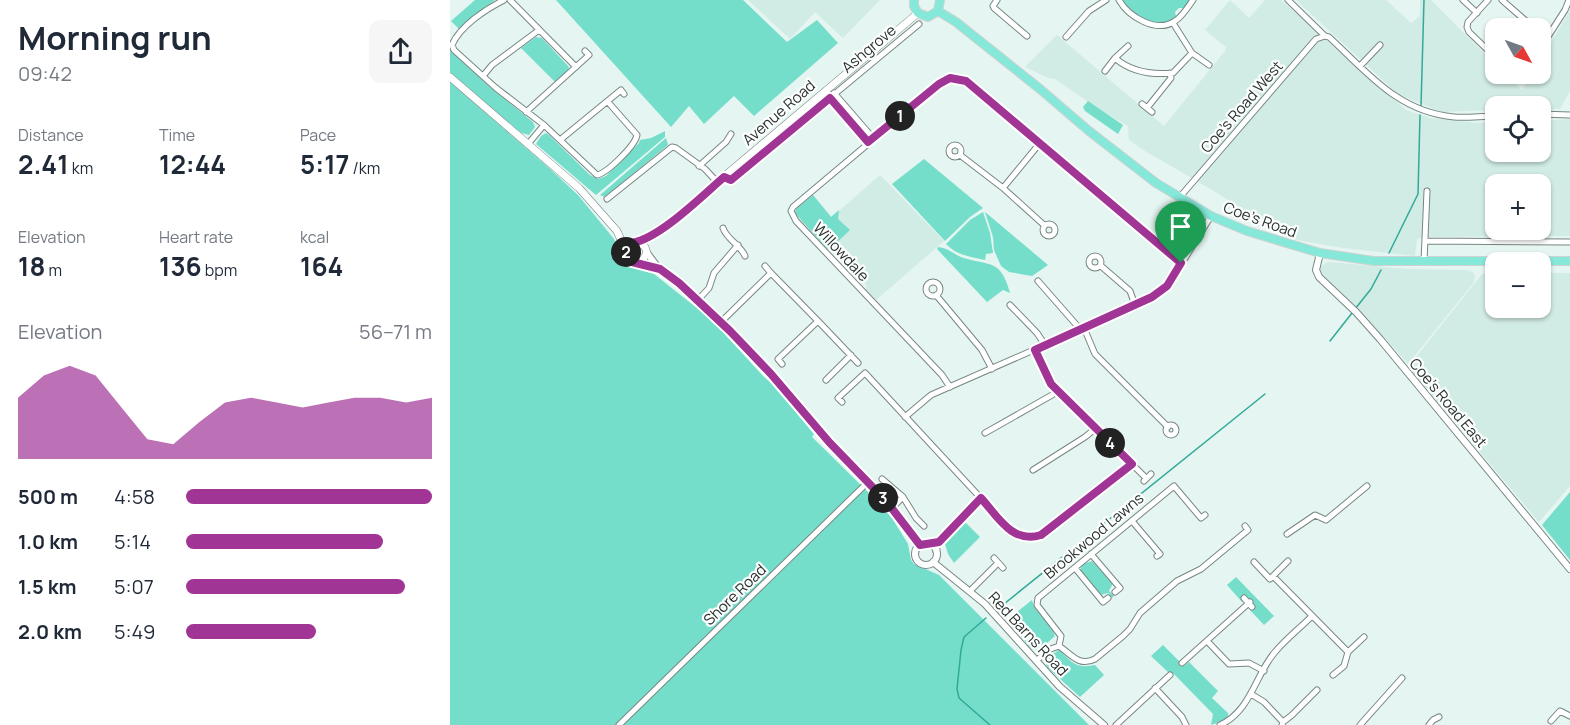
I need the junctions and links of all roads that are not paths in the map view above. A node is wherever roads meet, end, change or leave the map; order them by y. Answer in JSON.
{"nodes":[{"id":1,"x":504,"y":0,"type":"edge"},
{"id":2,"x":510,"y":0,"type":"edge"},
{"id":3,"x":914,"y":0,"type":"edge"},
{"id":4,"x":940,"y":0,"type":"edge"},
{"id":5,"x":1106,"y":0,"type":"edge"},
{"id":6,"x":1119,"y":0,"type":"edge"},
{"id":7,"x":1193,"y":0,"type":"edge"},
{"id":8,"x":1288,"y":0,"type":"edge"},
{"id":9,"x":1463,"y":0,"type":"edge"},
{"id":10,"x":1488,"y":0,"type":"edge"},
{"id":11,"x":1502,"y":0,"type":"edge"},
{"id":12,"x":1569,"y":0,"type":"edge"},
{"id":13,"x":996,"y":1,"type":"edge"},
{"id":14,"x":938,"y":11,"type":"junction"},
{"id":15,"x":918,"y":13,"type":"junction"},
{"id":16,"x":1477,"y":13,"type":"junction"},
{"id":17,"x":1523,"y":18,"type":"edge"},
{"id":18,"x":1173,"y":23,"type":"junction"},
{"id":19,"x":919,"y":24,"type":"dead end"},
{"id":20,"x":539,"y":30,"type":"junction"},
{"id":21,"x":1551,"y":33,"type":"edge"},
{"id":22,"x":1028,"y":36,"type":"dead end"},
{"id":23,"x":1325,"y":36,"type":"junction"},
{"id":24,"x":1066,"y":37,"type":"dead end"},
{"id":25,"x":1380,"y":45,"type":"dead end"},
{"id":26,"x":1128,"y":46,"type":"dead end"},
{"id":27,"x":1485,"y":47,"type":"edge"},
{"id":28,"x":585,"y":51,"type":"dead end"},
{"id":29,"x":1192,"y":53,"type":"junction"},
{"id":30,"x":1115,"y":58,"type":"junction"},
{"id":31,"x":1209,"y":65,"type":"dead end"},
{"id":32,"x":1360,"y":66,"type":"junction"},
{"id":33,"x":576,"y":67,"type":"junction"},
{"id":34,"x":1105,"y":71,"type":"dead end"},
{"id":35,"x":1170,"y":73,"type":"junction"},
{"id":36,"x":483,"y":76,"type":"junction"},
{"id":37,"x":450,"y":77,"type":"edge"},
{"id":38,"x":827,"y":89,"type":"junction"},
{"id":39,"x":624,"y":94,"type":"dead end"},
{"id":40,"x":833,"y":96,"type":"junction"},
{"id":41,"x":608,"y":102,"type":"junction"},
{"id":42,"x":1142,"y":104,"type":"dead end"},
{"id":43,"x":526,"y":112,"type":"junction"},
{"id":44,"x":1551,"y":114,"type":"edge"},
{"id":45,"x":1570,"y":115,"type":"edge"},
{"id":46,"x":1485,"y":116,"type":"edge"},
{"id":47,"x":544,"y":125,"type":"junction"},
{"id":48,"x":731,"y":134,"type":"dead end"},
{"id":49,"x":560,"y":140,"type":"junction"},
{"id":50,"x":871,"y":140,"type":"junction"},
{"id":51,"x":1040,"y":143,"type":"junction"},
{"id":52,"x":528,"y":144,"type":"junction"},
{"id":53,"x":960,"y":155,"type":"dead end"},
{"id":54,"x":699,"y":166,"type":"junction"},
{"id":55,"x":721,"y":180,"type":"junction"},
{"id":56,"x":1003,"y":188,"type":"junction"},
{"id":57,"x":1427,"y":191,"type":"dead end"},
{"id":58,"x":1179,"y":198,"type":"junction"},
{"id":59,"x":607,"y":199,"type":"dead end"},
{"id":60,"x":1211,"y":216,"type":"junction"},
{"id":61,"x":1044,"y":225,"type":"dead end"},
{"id":62,"x":723,"y":228,"type":"dead end"},
{"id":63,"x":617,"y":231,"type":"junction"},
{"id":64,"x":657,"y":233,"type":"junction"},
{"id":65,"x":1425,"y":241,"type":"junction"},
{"id":66,"x":636,"y":242,"type":"junction"},
{"id":67,"x":1570,"y":242,"type":"edge"},
{"id":68,"x":738,"y":245,"type":"junction"},
{"id":69,"x":626,"y":251,"type":"junction"},
{"id":70,"x":646,"y":251,"type":"junction"},
{"id":71,"x":1320,"y":253,"type":"junction"},
{"id":72,"x":745,"y":256,"type":"dead end"},
{"id":73,"x":1570,"y":261,"type":"edge"},
{"id":74,"x":1424,"y":262,"type":"junction"},
{"id":75,"x":639,"y":263,"type":"junction"},
{"id":76,"x":1181,"y":263,"type":"junction"},
{"id":77,"x":765,"y":266,"type":"dead end"},
{"id":78,"x":1101,"y":266,"type":"dead end"},
{"id":79,"x":660,"y":269,"type":"junction"},
{"id":80,"x":771,"y":273,"type":"junction"},
{"id":81,"x":1038,"y":280,"type":"dead end"},
{"id":82,"x":936,"y":295,"type":"dead end"},
{"id":83,"x":698,"y":300,"type":"junction"},
{"id":84,"x":1010,"y":305,"type":"dead end"},
{"id":85,"x":1135,"y":305,"type":"junction"},
{"id":86,"x":818,"y":321,"type":"junction"},
{"id":87,"x":721,"y":322,"type":"junction"},
{"id":88,"x":1082,"y":328,"type":"junction"},
{"id":89,"x":1045,"y":345,"type":"junction"},
{"id":90,"x":1035,"y":350,"type":"junction"},
{"id":91,"x":851,"y":355,"type":"junction"},
{"id":92,"x":778,"y":359,"type":"dead end"},
{"id":93,"x":858,"y":363,"type":"dead end"},
{"id":94,"x":992,"y":369,"type":"junction"},
{"id":95,"x":826,"y":380,"type":"dead end"},
{"id":96,"x":950,"y":387,"type":"junction"},
{"id":97,"x":1058,"y":390,"type":"junction"},
{"id":98,"x":842,"y":402,"type":"dead end"},
{"id":99,"x":905,"y":417,"type":"junction"},
{"id":100,"x":1168,"y":427,"type":"dead end"},
{"id":101,"x":1096,"y":428,"type":"junction"},
{"id":102,"x":985,"y":434,"type":"dead end"},
{"id":103,"x":1132,"y":464,"type":"junction"},
{"id":104,"x":1033,"y":470,"type":"dead end"},
{"id":105,"x":1147,"y":478,"type":"dead end"},
{"id":106,"x":882,"y":479,"type":"dead end"},
{"id":107,"x":868,"y":482,"type":"junction"},
{"id":108,"x":1367,"y":486,"type":"dead end"},
{"id":109,"x":903,"y":496,"type":"junction"},
{"id":110,"x":981,"y":498,"type":"junction"},
{"id":111,"x":892,"y":508,"type":"junction"},
{"id":112,"x":1205,"y":515,"type":"dead end"},
{"id":113,"x":1132,"y":521,"type":"junction"},
{"id":114,"x":926,"y":525,"type":"dead end"},
{"id":115,"x":1245,"y":526,"type":"dead end"},
{"id":116,"x":1287,"y":534,"type":"dead end"},
{"id":117,"x":939,"y":542,"type":"junction"},
{"id":118,"x":930,"y":544,"type":"junction"},
{"id":119,"x":920,"y":545,"type":"junction"},
{"id":120,"x":936,"y":551,"type":"junction"},
{"id":121,"x":1091,"y":554,"type":"junction"},
{"id":122,"x":1157,"y":556,"type":"dead end"},
{"id":123,"x":1288,"y":561,"type":"dead end"},
{"id":124,"x":933,"y":562,"type":"junction"},
{"id":125,"x":1254,"y":562,"type":"dead end"},
{"id":126,"x":998,"y":563,"type":"dead end"},
{"id":127,"x":1074,"y":568,"type":"junction"},
{"id":128,"x":1570,"y":569,"type":"edge"},
{"id":129,"x":1273,"y":576,"type":"junction"},
{"id":130,"x":970,"y":591,"type":"junction"},
{"id":131,"x":1115,"y":592,"type":"dead end"},
{"id":132,"x":1108,"y":598,"type":"dead end"},
{"id":133,"x":1249,"y":602,"type":"dead end"},
{"id":134,"x":1312,"y":616,"type":"junction"},
{"id":135,"x":1364,"y":637,"type":"dead end"},
{"id":136,"x":1208,"y":641,"type":"junction"},
{"id":137,"x":1059,"y":646,"type":"junction"},
{"id":138,"x":1348,"y":652,"type":"junction"},
{"id":139,"x":1036,"y":661,"type":"junction"},
{"id":140,"x":1182,"y":663,"type":"dead end"},
{"id":141,"x":1264,"y":670,"type":"junction"},
{"id":142,"x":1170,"y":675,"type":"dead end"},
{"id":143,"x":1333,"y":675,"type":"dead end"},
{"id":144,"x":1402,"y":678,"type":"dead end"},
{"id":145,"x":1155,"y":688,"type":"junction"},
{"id":146,"x":1317,"y":690,"type":"dead end"},
{"id":147,"x":1251,"y":694,"type":"junction"},
{"id":148,"x":1570,"y":716,"type":"edge"},
{"id":149,"x":1439,"y":717,"type":"dead end"},
{"id":150,"x":1551,"y":721,"type":"dead end"},
{"id":151,"x":1282,"y":723,"type":"edge"},
{"id":152,"x":619,"y":725,"type":"edge"},
{"id":153,"x":1104,"y":725,"type":"edge"},
{"id":154,"x":1116,"y":725,"type":"edge"},
{"id":155,"x":1186,"y":725,"type":"edge"},
{"id":156,"x":1220,"y":725,"type":"edge"},
{"id":157,"x":1360,"y":725,"type":"edge"},
{"id":158,"x":1429,"y":725,"type":"edge"}],
"edges":[{"from":1,"to":36,"type":"street"},
{"from":2,"to":20,"type":"street"},
{"from":3,"to":15,"type":"main road"},
{"from":4,"to":14,"type":"main road"},
{"from":5,"to":24,"type":"street"},
{"from":6,"to":18,"type":"street"},
{"from":7,"to":18,"type":"street"},
{"from":8,"to":23,"type":"street"},
{"from":9,"to":16,"type":"street"},
{"from":10,"to":16,"type":"street"},
{"from":11,"to":17,"type":"street"},
{"from":12,"to":21,"type":"street"},
{"from":13,"to":22,"type":"street"},
{"from":14,"to":15,"type":"main road"},
{"from":14,"to":58,"type":"main road","name":"Coe's Road"},
{"from":15,"to":38,"type":"main road","name":"Avenue Road"},
{"from":16,"to":27,"type":"street"},
{"from":18,"to":29,"type":"street"},
{"from":19,"to":40,"type":"street","name":"Ashgrove"},
{"from":20,"to":33,"type":"street"},
{"from":20,"to":36,"type":"street"},
{"from":23,"to":32,"type":"street"},
{"from":23,"to":58,"type":"street","name":"Coe's Road West"},
{"from":25,"to":32,"type":"street"},
{"from":26,"to":30,"type":"street"},
{"from":28,"to":33,"type":"street"},
{"from":29,"to":31,"type":"street"},
{"from":29,"to":35,"type":"street"},
{"from":30,"to":34,"type":"street"},
{"from":30,"to":35,"type":"street"},
{"from":32,"to":46,"type":"street"},
{"from":33,"to":43,"type":"street"},
{"from":35,"to":42,"type":"street"},
{"from":36,"to":43,"type":"street"},
{"from":37,"to":52,"type":"main road"},
{"from":38,"to":40,"type":"street"},
{"from":38,"to":55,"type":"main road","name":"Avenue Road"},
{"from":39,"to":41,"type":"street"},
{"from":40,"to":50,"type":"street"},
{"from":40,"to":55,"type":"street","name":"Ashgrove"},
{"from":41,"to":49,"type":"street"},
{"from":41,"to":49,"type":"street"},
{"from":43,"to":47,"type":"street"},
{"from":44,"to":45,"type":"street"},
{"from":47,"to":49,"type":"street"},
{"from":47,"to":52,"type":"street"},
{"from":48,"to":54,"type":"street"},
{"from":50,"to":51,"type":"street"},
{"from":50,"to":96,"type":"street","name":"Willowdale"},
{"from":51,"to":56,"type":"street"},
{"from":51,"to":76,"type":"street"},
{"from":52,"to":63,"type":"main road"},
{"from":53,"to":56,"type":"street"},
{"from":54,"to":55,"type":"street"},
{"from":54,"to":59,"type":"street"},
{"from":55,"to":64,"type":"main road","name":"Avenue Road"},
{"from":56,"to":61,"type":"street"},
{"from":57,"to":65,"type":"street"},
{"from":58,"to":60,"type":"main road","name":"Coe's Road"},
{"from":60,"to":71,"type":"main road","name":"Coe's Road"},
{"from":60,"to":76,"type":"street"},
{"from":62,"to":68,"type":"street"},
{"from":63,"to":66,"type":"main road"},
{"from":63,"to":69,"type":"main road"},
{"from":64,"to":66,"type":"main road","name":"Avenue Road"},
{"from":64,"to":70,"type":"main road","name":"Avenue Road"},
{"from":65,"to":67,"type":"street"},
{"from":65,"to":74,"type":"street"},
{"from":66,"to":69,"type":"main road"},
{"from":66,"to":70,"type":"main road"},
{"from":68,"to":72,"type":"street"},
{"from":68,"to":83,"type":"street"},
{"from":69,"to":75,"type":"main road"},
{"from":70,"to":75,"type":"main road"},
{"from":70,"to":79,"type":"street"},
{"from":71,"to":74,"type":"main road","name":"Coe's Road"},
{"from":71,"to":128,"type":"street","name":"Coe's Road East"},
{"from":73,"to":74,"type":"main road","name":"Coe's Road"},
{"from":75,"to":79,"type":"street"},
{"from":76,"to":85,"type":"street"},
{"from":77,"to":80,"type":"street"},
{"from":78,"to":85,"type":"street"},
{"from":79,"to":83,"type":"street"},
{"from":80,"to":86,"type":"street"},
{"from":80,"to":87,"type":"street"},
{"from":81,"to":88,"type":"street"},
{"from":82,"to":94,"type":"street"},
{"from":83,"to":87,"type":"street"},
{"from":84,"to":89,"type":"street"},
{"from":85,"to":88,"type":"street"},
{"from":86,"to":91,"type":"street"},
{"from":86,"to":92,"type":"street"},
{"from":87,"to":107,"type":"street"},
{"from":88,"to":89,"type":"street"},
{"from":88,"to":100,"type":"street"},
{"from":89,"to":90,"type":"street"},
{"from":90,"to":94,"type":"street"},
{"from":90,"to":97,"type":"street"},
{"from":91,"to":93,"type":"street"},
{"from":91,"to":95,"type":"street"},
{"from":94,"to":96,"type":"street"},
{"from":96,"to":99,"type":"street"},
{"from":97,"to":101,"type":"street"},
{"from":97,"to":102,"type":"street"},
{"from":98,"to":99,"type":"street"},
{"from":99,"to":110,"type":"street"},
{"from":101,"to":103,"type":"street"},
{"from":101,"to":104,"type":"street"},
{"from":103,"to":105,"type":"street"},
{"from":103,"to":110,"type":"street"},
{"from":106,"to":109,"type":"street"},
{"from":107,"to":111,"type":"street"},
{"from":107,"to":152,"type":"street","name":"Shore Road"},
{"from":108,"to":116,"type":"street"},
{"from":109,"to":111,"type":"street"},
{"from":109,"to":114,"type":"street"},
{"from":110,"to":117,"type":"street"},
{"from":111,"to":119,"type":"street"},
{"from":112,"to":113,"type":"street","name":"Brookwood Lawns"},
{"from":113,"to":121,"type":"street","name":"Brookwood Lawns"},
{"from":113,"to":122,"type":"street"},
{"from":115,"to":137,"type":"street"},
{"from":117,"to":118,"type":"street"},
{"from":117,"to":120,"type":"street"},
{"from":118,"to":119,"type":"street"},
{"from":118,"to":120,"type":"street"},
{"from":119,"to":124,"type":"street"},
{"from":120,"to":124,"type":"street"},
{"from":121,"to":127,"type":"street","name":"Brookwood Lawns"},
{"from":121,"to":131,"type":"street"},
{"from":123,"to":129,"type":"street"},
{"from":124,"to":130,"type":"street","name":"Red Barns Road"},
{"from":125,"to":129,"type":"street"},
{"from":126,"to":130,"type":"street"},
{"from":127,"to":132,"type":"street"},
{"from":127,"to":137,"type":"street","name":"Brookwood Lawns"},
{"from":129,"to":134,"type":"street"},
{"from":130,"to":139,"type":"street","name":"Red Barns Road"},
{"from":133,"to":136,"type":"street"},
{"from":134,"to":138,"type":"street"},
{"from":134,"to":141,"type":"street"},
{"from":135,"to":138,"type":"street"},
{"from":136,"to":140,"type":"street"},
{"from":136,"to":141,"type":"street"},
{"from":137,"to":139,"type":"street"},
{"from":138,"to":143,"type":"street"},
{"from":139,"to":153,"type":"street","name":"Red Barns Road"},
{"from":141,"to":147,"type":"street"},
{"from":142,"to":145,"type":"street"},
{"from":144,"to":157,"type":"street"},
{"from":145,"to":154,"type":"street"},
{"from":145,"to":155,"type":"street"},
{"from":146,"to":151,"type":"street"},
{"from":147,"to":151,"type":"street"},
{"from":147,"to":156,"type":"street"},
{"from":148,"to":150,"type":"street"},
{"from":149,"to":158,"type":"street"}]}
